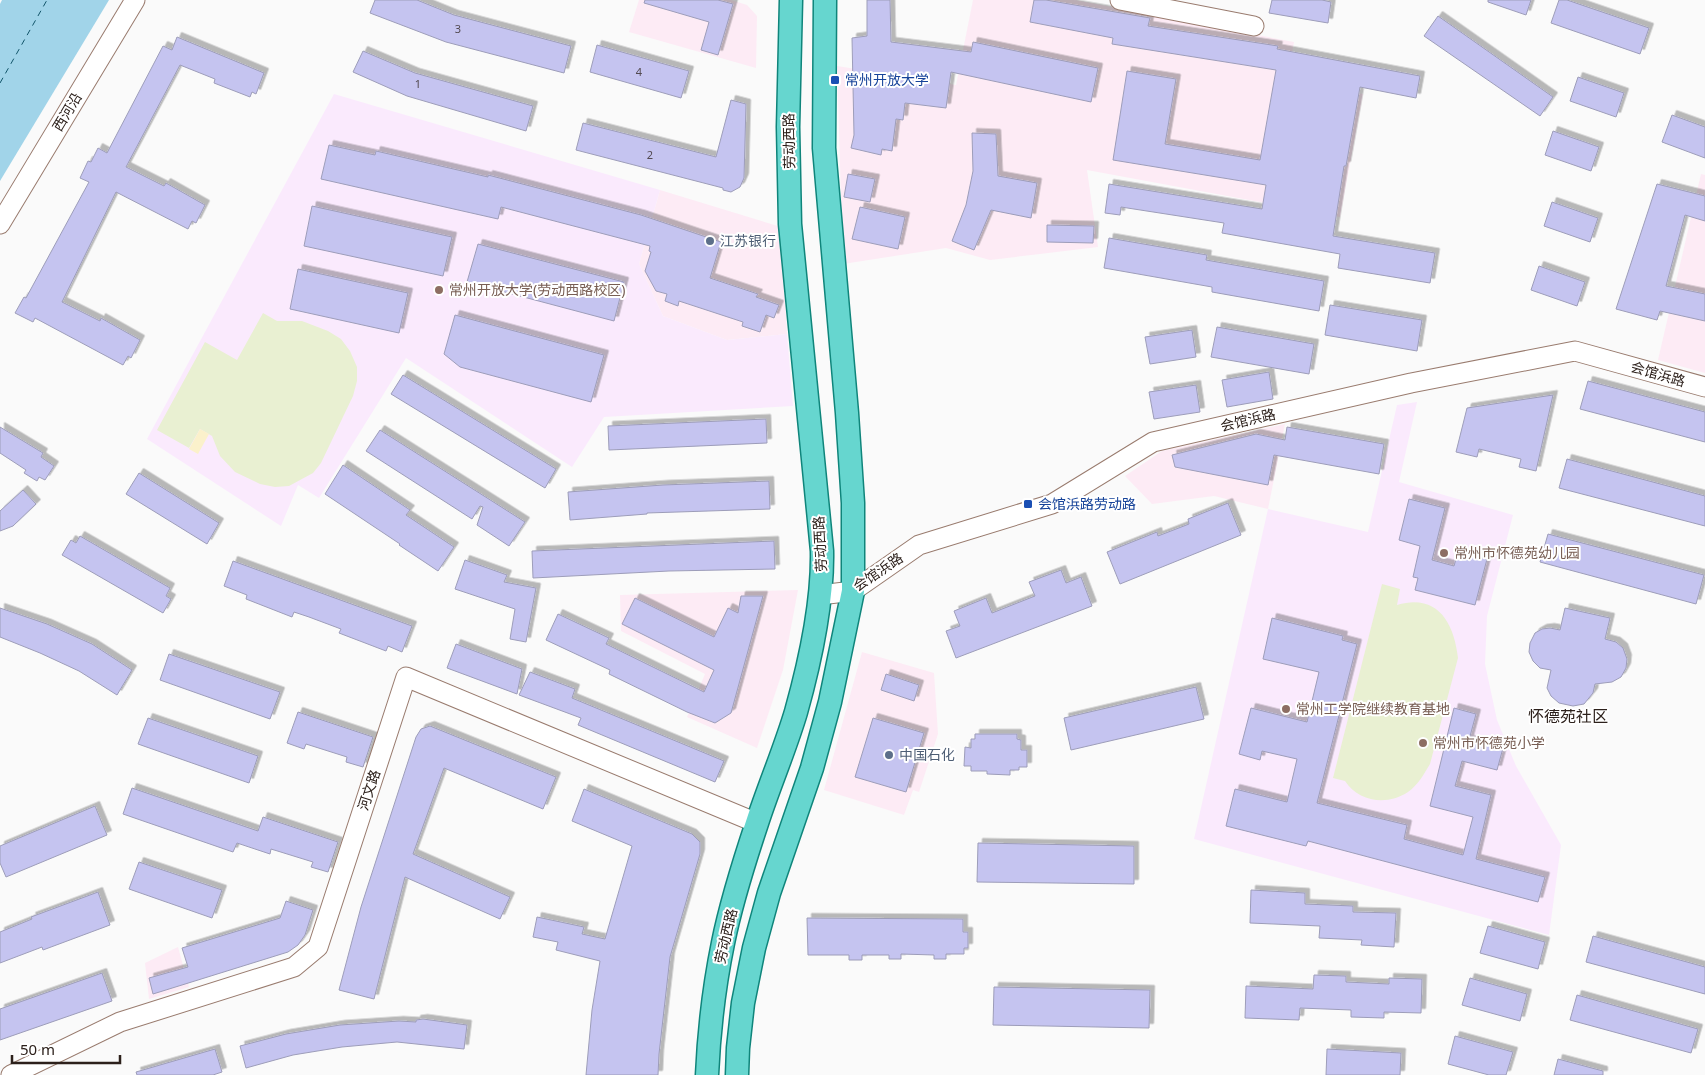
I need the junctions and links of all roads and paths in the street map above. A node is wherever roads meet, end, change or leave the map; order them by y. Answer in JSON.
{"nodes":[{"id":1,"x":135,"y":0,"type":"edge"},
{"id":2,"x":790,"y":0,"type":"edge"},
{"id":3,"x":824,"y":0,"type":"edge"},
{"id":4,"x":1120,"y":0,"type":"edge"},
{"id":5,"x":1254,"y":26,"type":"dead end"},
{"id":6,"x":0,"y":224,"type":"edge"},
{"id":7,"x":1705,"y":388,"type":"edge"},
{"id":8,"x":853,"y":591,"type":"junction"},
{"id":9,"x":820,"y":595,"type":"junction"},
{"id":10,"x":757,"y":823,"type":"junction"},
{"id":11,"x":11,"y":1075,"type":"edge"},
{"id":12,"x":707,"y":1075,"type":"edge"},
{"id":13,"x":738,"y":1075,"type":"edge"}],
"edges":[{"from":1,"to":6,"type":"street","name":"西河沿"},
{"from":2,"to":9,"type":"main road","name":"劳动西路"},
{"from":3,"to":8,"type":"main road"},
{"from":4,"to":5,"type":"street"},
{"from":7,"to":8,"type":"street","name":"会馆浜路"},
{"from":8,"to":9,"type":"street","name":"会馆浜路"},
{"from":8,"to":13,"type":"main road"},
{"from":9,"to":10,"type":"main road","name":"劳动西路"},
{"from":10,"to":11,"type":"street","name":"河文路"},
{"from":10,"to":12,"type":"main road","name":"劳动西路"}]}
